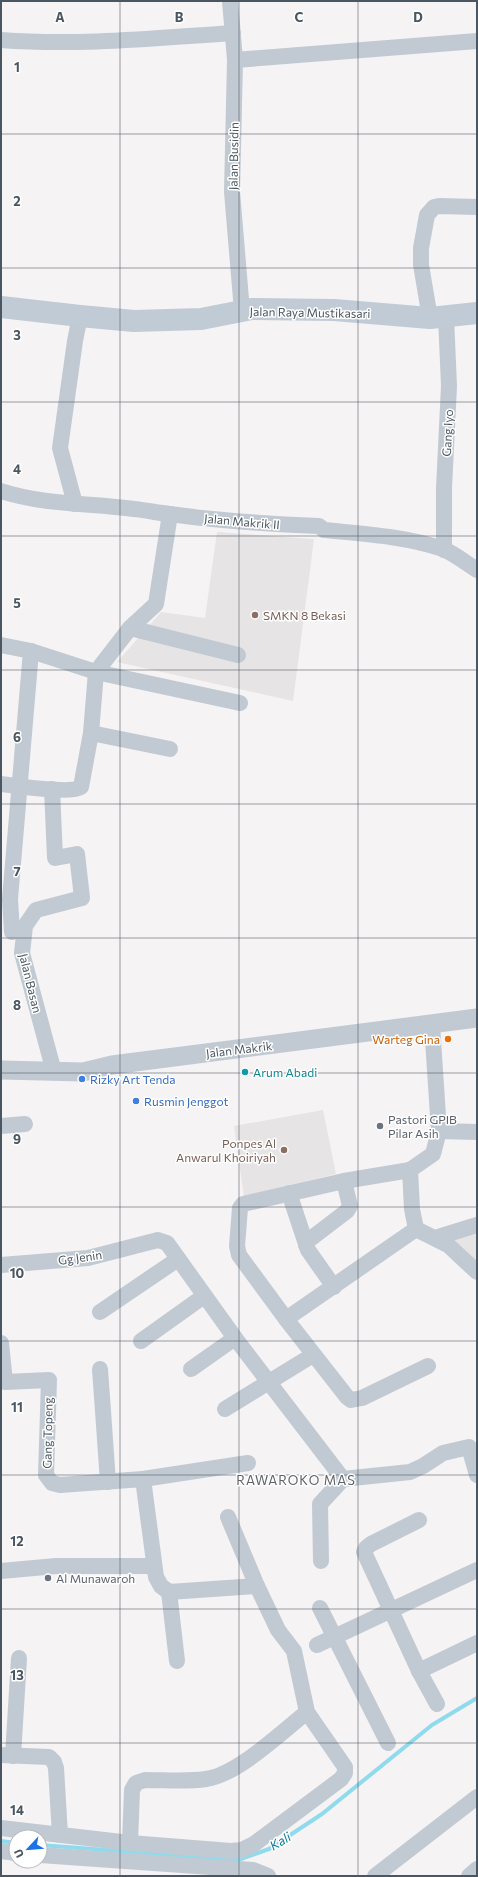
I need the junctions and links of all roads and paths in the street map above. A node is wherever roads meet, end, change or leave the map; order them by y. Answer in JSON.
{"nodes":[{"id":1,"x":230,"y":1,"type":"edge"},
{"id":2,"x":233,"y":33,"type":"junction"},
{"id":3,"x":1,"y":40,"type":"edge"},
{"id":4,"x":477,"y":41,"type":"edge"},
{"id":5,"x":235,"y":60,"type":"junction"},
{"id":6,"x":477,"y":207,"type":"edge"},
{"id":7,"x":1,"y":307,"type":"edge"},
{"id":8,"x":242,"y":311,"type":"junction"},
{"id":9,"x":477,"y":313,"type":"edge"},
{"id":10,"x":80,"y":316,"type":"junction"},
{"id":11,"x":438,"y":317,"type":"junction"},
{"id":12,"x":1,"y":490,"type":"edge"},
{"id":13,"x":75,"y":504,"type":"junction"},
{"id":14,"x":170,"y":514,"type":"junction"},
{"id":15,"x":444,"y":550,"type":"junction"},
{"id":16,"x":477,"y":570,"type":"edge"},
{"id":17,"x":130,"y":628,"type":"junction"},
{"id":18,"x":1,"y":645,"type":"edge"},
{"id":19,"x":31,"y":651,"type":"junction"},
{"id":20,"x":238,"y":655,"type":"dead end"},
{"id":21,"x":96,"y":672,"type":"junction"},
{"id":22,"x":240,"y":703,"type":"dead end"},
{"id":23,"x":91,"y":733,"type":"junction"},
{"id":24,"x":170,"y":749,"type":"dead end"},
{"id":25,"x":1,"y":784,"type":"edge"},
{"id":26,"x":21,"y":786,"type":"junction"},
{"id":27,"x":52,"y":789,"type":"junction"},
{"id":28,"x":12,"y":932,"type":"dead end"},
{"id":29,"x":477,"y":1018,"type":"edge"},
{"id":30,"x":432,"y":1025,"type":"junction"},
{"id":31,"x":1,"y":1070,"type":"edge"},
{"id":32,"x":54,"y":1072,"type":"junction"},
{"id":33,"x":25,"y":1124,"type":"dead end"},
{"id":34,"x":1,"y":1126,"type":"edge"},
{"id":35,"x":439,"y":1132,"type":"junction"},
{"id":36,"x":477,"y":1132,"type":"edge"},
{"id":37,"x":410,"y":1170,"type":"junction"},
{"id":38,"x":344,"y":1181,"type":"junction"},
{"id":39,"x":289,"y":1193,"type":"junction"},
{"id":40,"x":477,"y":1225,"type":"edge"},
{"id":41,"x":416,"y":1229,"type":"junction"},
{"id":42,"x":435,"y":1238,"type":"junction"},
{"id":43,"x":306,"y":1245,"type":"junction"},
{"id":44,"x":178,"y":1259,"type":"junction"},
{"id":45,"x":1,"y":1265,"type":"edge"},
{"id":46,"x":477,"y":1272,"type":"edge"},
{"id":47,"x":334,"y":1286,"type":"junction"},
{"id":48,"x":204,"y":1296,"type":"junction"},
{"id":49,"x":100,"y":1312,"type":"dead end"},
{"id":50,"x":286,"y":1319,"type":"junction"},
{"id":51,"x":235,"y":1338,"type":"junction"},
{"id":52,"x":140,"y":1341,"type":"dead end"},
{"id":53,"x":1,"y":1343,"type":"edge"},
{"id":54,"x":313,"y":1355,"type":"junction"},
{"id":55,"x":428,"y":1366,"type":"dead end"},
{"id":56,"x":100,"y":1369,"type":"dead end"},
{"id":57,"x":191,"y":1369,"type":"dead end"},
{"id":58,"x":268,"y":1382,"type":"junction"},
{"id":59,"x":225,"y":1409,"type":"dead end"},
{"id":60,"x":248,"y":1463,"type":"dead end"},
{"id":61,"x":477,"y":1475,"type":"edge"},
{"id":62,"x":143,"y":1479,"type":"junction"},
{"id":63,"x":343,"y":1479,"type":"junction"},
{"id":64,"x":108,"y":1482,"type":"junction"},
{"id":65,"x":228,"y":1517,"type":"dead end"},
{"id":66,"x":419,"y":1520,"type":"dead end"},
{"id":67,"x":321,"y":1561,"type":"dead end"},
{"id":68,"x":154,"y":1566,"type":"junction"},
{"id":69,"x":477,"y":1570,"type":"edge"},
{"id":70,"x":1,"y":1571,"type":"edge"},
{"id":71,"x":257,"y":1586,"type":"junction"},
{"id":72,"x":169,"y":1592,"type":"junction"},
{"id":73,"x":320,"y":1608,"type":"dead end"},
{"id":74,"x":390,"y":1610,"type":"junction"},
{"id":75,"x":334,"y":1636,"type":"junction"},
{"id":76,"x":477,"y":1643,"type":"edge"},
{"id":77,"x":317,"y":1645,"type":"dead end"},
{"id":78,"x":19,"y":1658,"type":"dead end"},
{"id":79,"x":177,"y":1661,"type":"dead end"},
{"id":80,"x":419,"y":1671,"type":"junction"},
{"id":81,"x":438,"y":1704,"type":"dead end"},
{"id":82,"x":307,"y":1712,"type":"junction"},
{"id":83,"x":388,"y":1743,"type":"dead end"},
{"id":84,"x":7,"y":1756,"type":"edge"},
{"id":85,"x":477,"y":1797,"type":"edge"},
{"id":86,"x":1,"y":1828,"type":"edge"},
{"id":87,"x":60,"y":1835,"type":"junction"},
{"id":88,"x":130,"y":1843,"type":"junction"},
{"id":89,"x":48,"y":1856,"type":"edge"},
{"id":90,"x":126,"y":1869,"type":"edge"},
{"id":91,"x":477,"y":1869,"type":"edge"},
{"id":92,"x":381,"y":1874,"type":"edge"},
{"id":93,"x":268,"y":1876,"type":"edge"},
{"id":94,"x":469,"y":1876,"type":"edge"}],
"edges":[{"from":1,"to":2,"type":"street","name":"Jalan Busidin"},
{"from":2,"to":3,"type":"street"},
{"from":2,"to":5,"type":"street","name":"Jalan Busidin"},
{"from":4,"to":5,"type":"street"},
{"from":5,"to":8,"type":"street","name":"Jalan Busidin"},
{"from":6,"to":11,"type":"street","name":"Gang Iyo"},
{"from":7,"to":10,"type":"main road","name":"Jalan Raya Mustikasari"},
{"from":8,"to":10,"type":"main road","name":"Jalan Raya Mustikasari"},
{"from":8,"to":11,"type":"main road","name":"Jalan Raya Mustikasari"},
{"from":9,"to":11,"type":"main road","name":"Jalan Raya Mustikasari"},
{"from":10,"to":13,"type":"street"},
{"from":11,"to":15,"type":"street","name":"Gang Iyo"},
{"from":12,"to":13,"type":"street","name":"Jalan Makrik II"},
{"from":13,"to":14,"type":"street","name":"Jalan Makrik II"},
{"from":14,"to":15,"type":"street","name":"Jalan Makrik II"},
{"from":14,"to":17,"type":"street"},
{"from":15,"to":16,"type":"street","name":"Jalan Makrik II"},
{"from":17,"to":20,"type":"street"},
{"from":17,"to":21,"type":"street"},
{"from":18,"to":19,"type":"street"},
{"from":19,"to":21,"type":"street"},
{"from":19,"to":26,"type":"street"},
{"from":21,"to":22,"type":"street"},
{"from":21,"to":23,"type":"street"},
{"from":23,"to":24,"type":"street"},
{"from":23,"to":27,"type":"street"},
{"from":25,"to":26,"type":"street"},
{"from":26,"to":27,"type":"street"},
{"from":26,"to":28,"type":"street"},
{"from":27,"to":32,"type":"street","name":"Jalan Basan"},
{"from":29,"to":30,"type":"street","name":"Jalan Makrik"},
{"from":30,"to":32,"type":"street","name":"Jalan Makrik"},
{"from":30,"to":35,"type":"street"},
{"from":31,"to":32,"type":"street","name":"Jalan Makrik"},
{"from":33,"to":34,"type":"street"},
{"from":35,"to":36,"type":"street"},
{"from":35,"to":37,"type":"street"},
{"from":37,"to":38,"type":"street"},
{"from":37,"to":41,"type":"street"},
{"from":38,"to":39,"type":"street"},
{"from":38,"to":43,"type":"street"},
{"from":39,"to":43,"type":"street"},
{"from":39,"to":50,"type":"street"},
{"from":40,"to":42,"type":"street"},
{"from":41,"to":42,"type":"street"},
{"from":41,"to":47,"type":"street"},
{"from":42,"to":46,"type":"street"},
{"from":43,"to":47,"type":"street"},
{"from":44,"to":45,"type":"street","name":"Gg Jenin"},
{"from":44,"to":48,"type":"street"},
{"from":44,"to":49,"type":"street"},
{"from":47,"to":50,"type":"street"},
{"from":48,"to":51,"type":"street"},
{"from":48,"to":52,"type":"street"},
{"from":50,"to":54,"type":"street"},
{"from":51,"to":57,"type":"street"},
{"from":51,"to":58,"type":"street"},
{"from":53,"to":64,"type":"street","name":"Gang Topeng"},
{"from":54,"to":55,"type":"street"},
{"from":54,"to":58,"type":"street"},
{"from":56,"to":64,"type":"street"},
{"from":58,"to":59,"type":"street"},
{"from":58,"to":63,"type":"street"},
{"from":60,"to":62,"type":"street","name":"Gang Topeng"},
{"from":61,"to":63,"type":"street"},
{"from":62,"to":64,"type":"street","name":"Gang Topeng"},
{"from":62,"to":68,"type":"street"},
{"from":63,"to":67,"type":"street"},
{"from":65,"to":71,"type":"street"},
{"from":66,"to":74,"type":"street"},
{"from":68,"to":70,"type":"street"},
{"from":68,"to":72,"type":"street"},
{"from":69,"to":74,"type":"street"},
{"from":71,"to":72,"type":"street"},
{"from":71,"to":82,"type":"street"},
{"from":72,"to":79,"type":"street"},
{"from":73,"to":75,"type":"street"},
{"from":74,"to":75,"type":"street"},
{"from":74,"to":80,"type":"street"},
{"from":75,"to":77,"type":"street"},
{"from":75,"to":83,"type":"street"},
{"from":76,"to":80,"type":"street"},
{"from":78,"to":84,"type":"street"},
{"from":80,"to":81,"type":"street"},
{"from":82,"to":88,"type":"street"},
{"from":82,"to":88,"type":"street"},
{"from":84,"to":87,"type":"street"},
{"from":85,"to":92,"type":"street"},
{"from":86,"to":87,"type":"street"},
{"from":87,"to":88,"type":"street"},
{"from":89,"to":90,"type":"street"},
{"from":90,"to":93,"type":"street"},
{"from":91,"to":94,"type":"street"}]}
